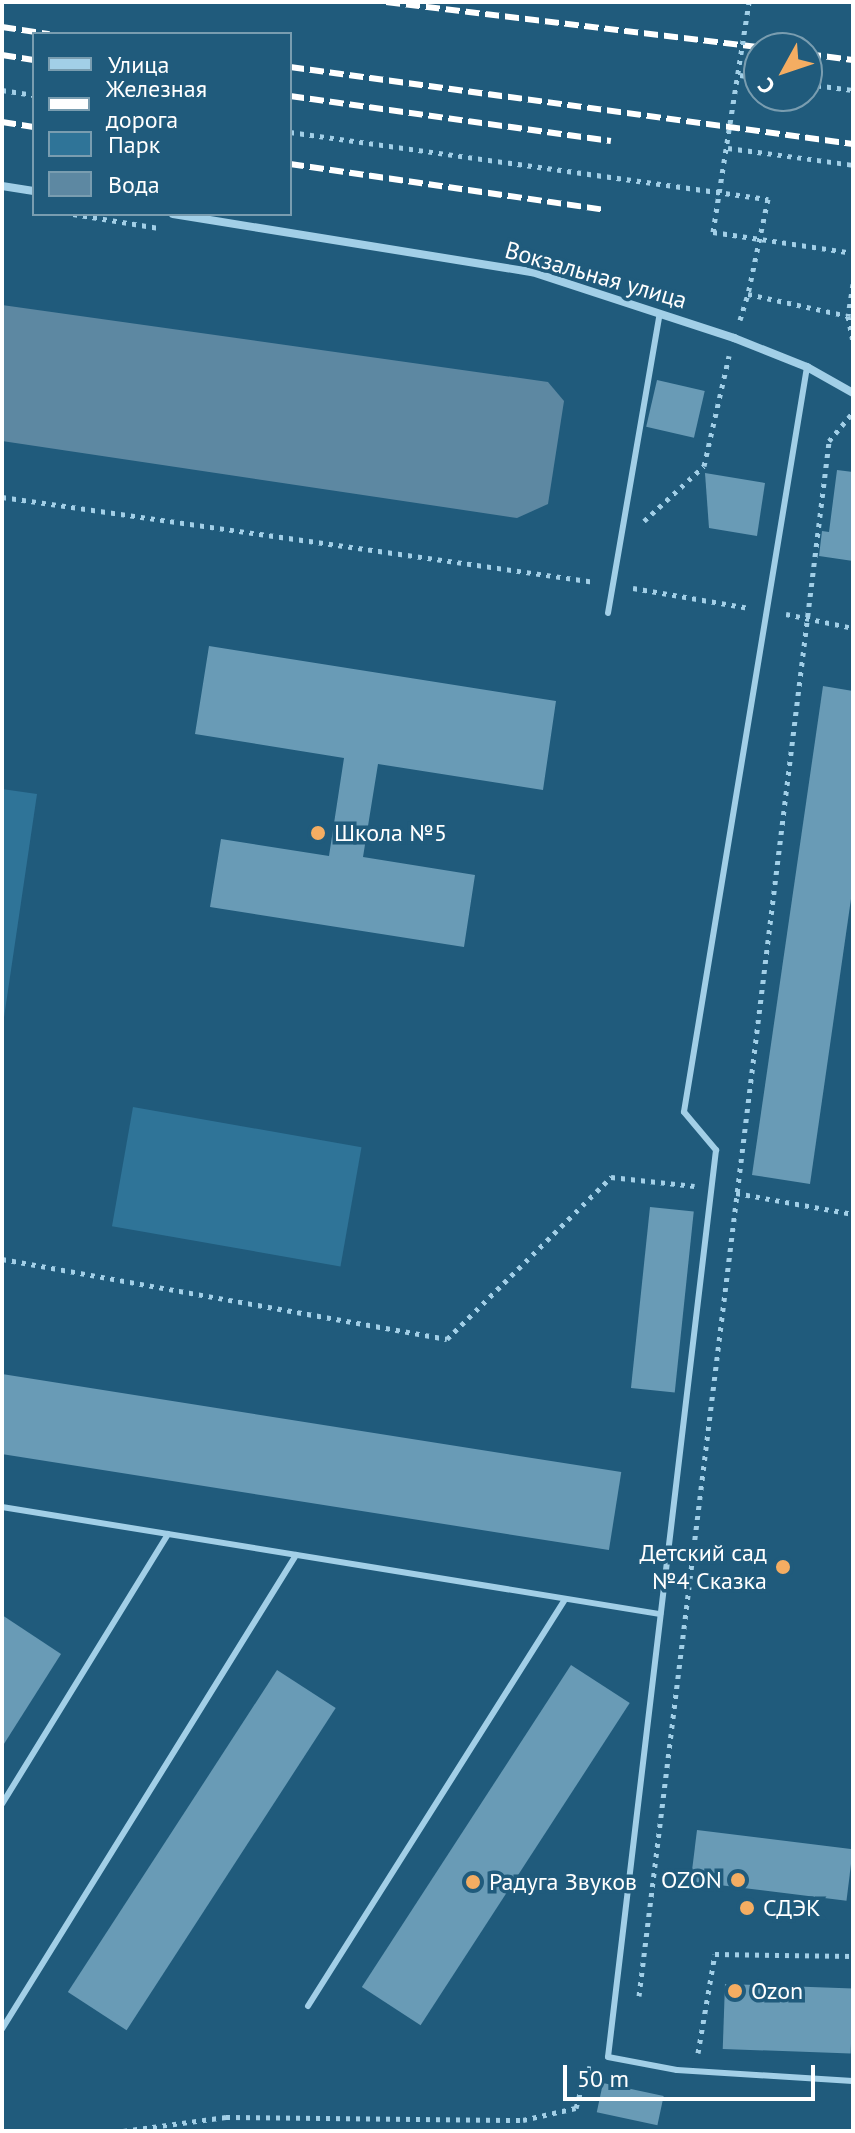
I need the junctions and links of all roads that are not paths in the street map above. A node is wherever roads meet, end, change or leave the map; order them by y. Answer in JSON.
{"nodes":[{"id":1,"x":2,"y":186,"type":"edge"},
{"id":2,"x":32,"y":191,"type":"edge"},
{"id":3,"x":185,"y":216,"type":"edge"},
{"id":4,"x":660,"y":313,"type":"junction"},
{"id":5,"x":807,"y":367,"type":"junction"},
{"id":6,"x":853,"y":393,"type":"edge"},
{"id":7,"x":608,"y":613,"type":"dead end"},
{"id":8,"x":2,"y":1507,"type":"edge"},
{"id":9,"x":168,"y":1534,"type":"junction"},
{"id":10,"x":296,"y":1555,"type":"junction"},
{"id":11,"x":565,"y":1599,"type":"junction"},
{"id":12,"x":660,"y":1614,"type":"junction"},
{"id":13,"x":2,"y":1804,"type":"edge"},
{"id":14,"x":308,"y":2006,"type":"dead end"},
{"id":15,"x":2,"y":2029,"type":"edge"},
{"id":16,"x":853,"y":2081,"type":"edge"}],
"edges":[{"from":1,"to":2,"type":"street"},
{"from":3,"to":4,"type":"street","name":"Вокзальная улица"},
{"from":4,"to":5,"type":"street","name":"Вокзальная улица"},
{"from":4,"to":7,"type":"lane"},
{"from":5,"to":6,"type":"street","name":"Вокзальная улица"},
{"from":5,"to":12,"type":"lane"},
{"from":8,"to":9,"type":"lane"},
{"from":9,"to":10,"type":"lane"},
{"from":9,"to":13,"type":"lane"},
{"from":10,"to":11,"type":"lane"},
{"from":10,"to":15,"type":"lane"},
{"from":11,"to":12,"type":"lane"},
{"from":11,"to":14,"type":"lane"},
{"from":12,"to":16,"type":"lane"}]}
